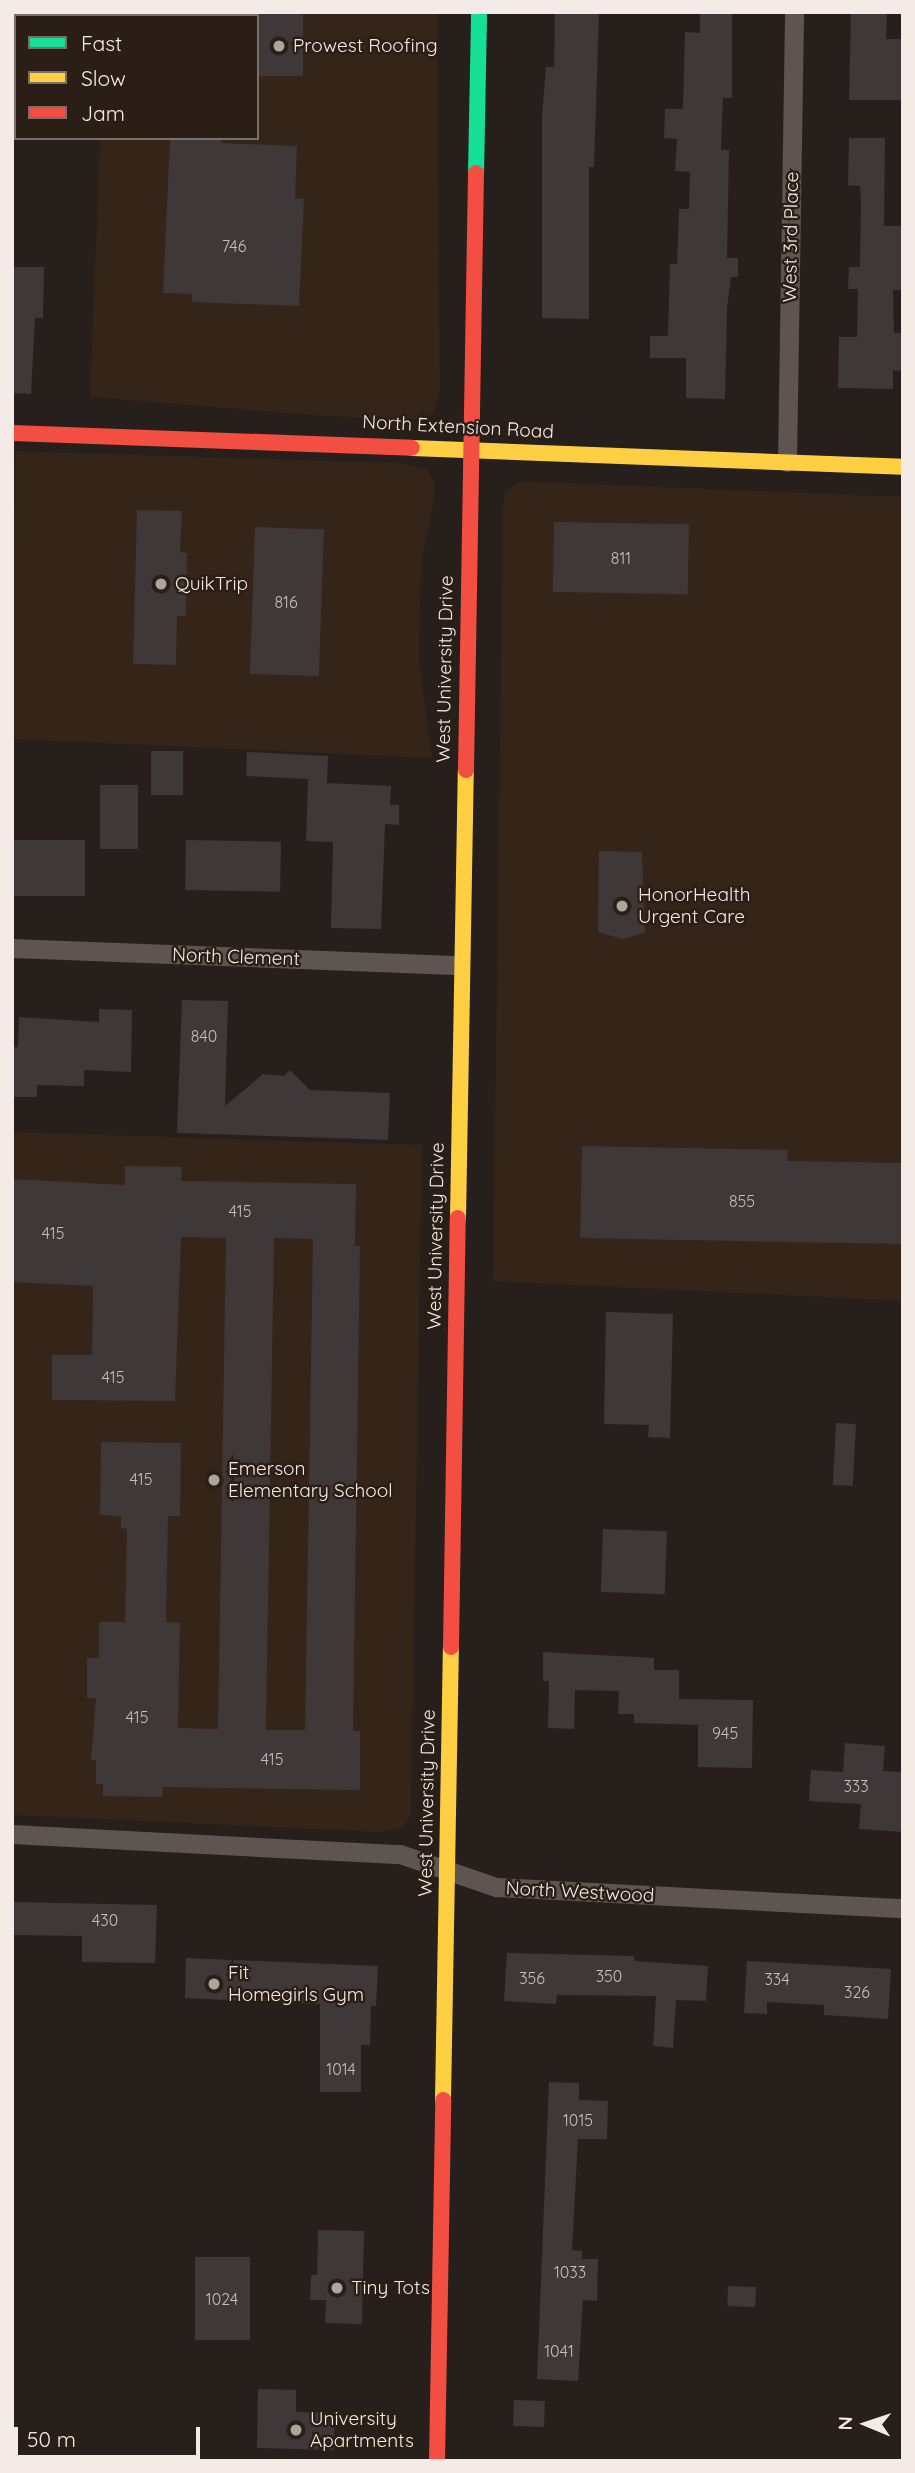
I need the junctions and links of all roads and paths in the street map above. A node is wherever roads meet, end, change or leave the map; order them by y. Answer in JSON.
{"nodes":[{"id":1,"x":480,"y":12,"type":"edge"},
{"id":2,"x":794,"y":12,"type":"edge"},
{"id":3,"x":12,"y":433,"type":"edge"},
{"id":4,"x":469,"y":449,"type":"junction"},
{"id":5,"x":787,"y":462,"type":"junction"},
{"id":6,"x":903,"y":467,"type":"edge"},
{"id":7,"x":12,"y":948,"type":"edge"},
{"id":8,"x":460,"y":965,"type":"junction"},
{"id":9,"x":12,"y":1834,"type":"edge"},
{"id":10,"x":447,"y":1868,"type":"junction"},
{"id":11,"x":903,"y":1908,"type":"edge"},
{"id":12,"x":437,"y":2461,"type":"edge"}],
"edges":[{"from":1,"to":4,"type":"main road","name":"West University Drive"},
{"from":2,"to":5,"type":"street","name":"West 3rd Place"},
{"from":3,"to":4,"type":"main road","name":"North Extension Road"},
{"from":4,"to":5,"type":"main road","name":"North Extension Road"},
{"from":4,"to":8,"type":"main road","name":"West University Drive"},
{"from":5,"to":6,"type":"main road","name":"North Extension Road"},
{"from":7,"to":8,"type":"street","name":"North Clement"},
{"from":8,"to":10,"type":"main road","name":"West University Drive"},
{"from":9,"to":10,"type":"street","name":"North Westwood"},
{"from":10,"to":11,"type":"street","name":"North Westwood"},
{"from":10,"to":12,"type":"main road","name":"West University Drive"}]}
